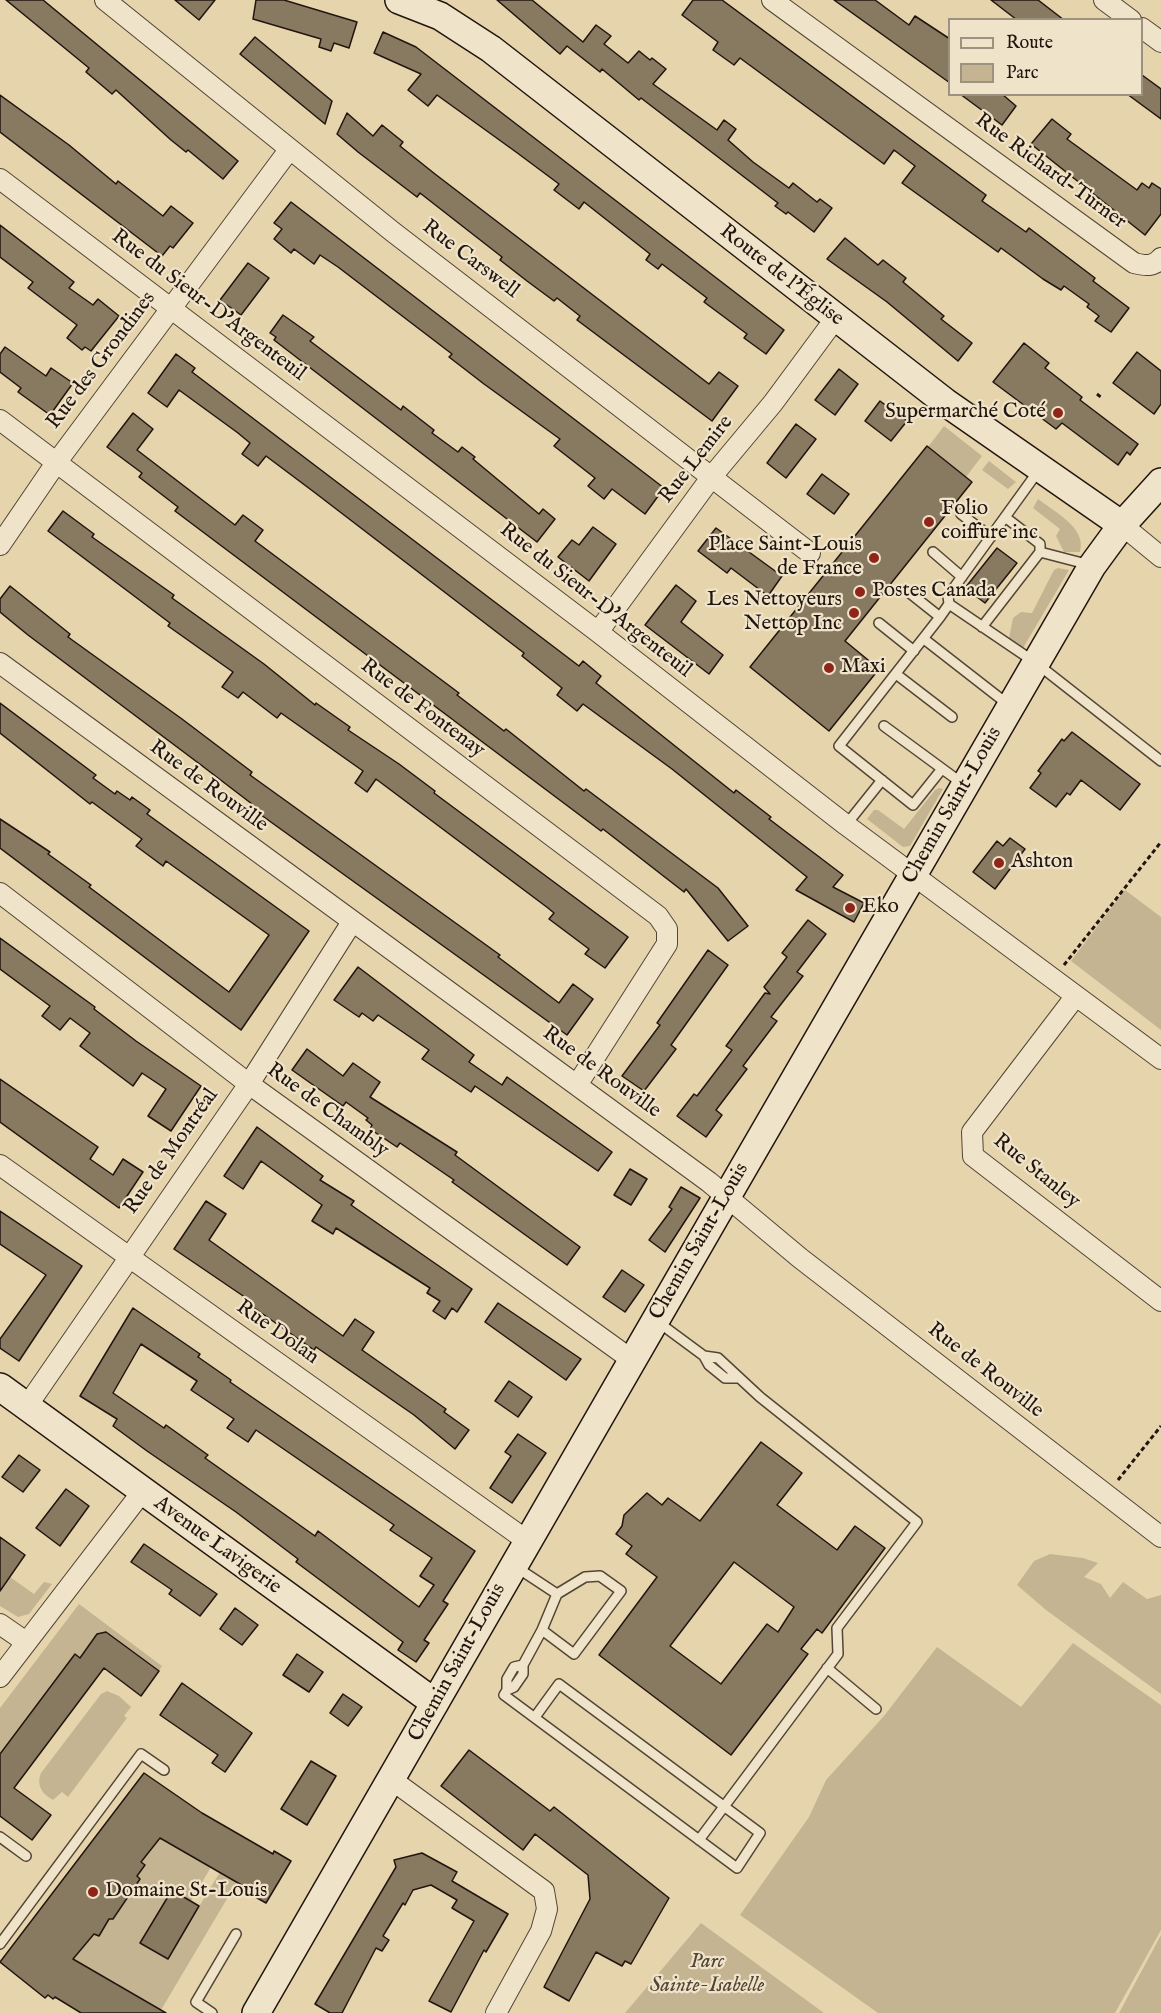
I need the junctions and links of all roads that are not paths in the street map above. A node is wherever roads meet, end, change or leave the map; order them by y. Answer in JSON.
{"nodes":[{"id":1,"x":399,"y":0,"type":"edge"},
{"id":2,"x":772,"y":0,"type":"edge"},
{"id":3,"x":1104,"y":0,"type":"edge"},
{"id":4,"x":109,"y":1,"type":"edge"},
{"id":5,"x":1128,"y":18,"type":"edge"},
{"id":6,"x":1143,"y":29,"type":"edge"},
{"id":7,"x":1161,"y":42,"type":"edge"},
{"id":8,"x":289,"y":150,"type":"junction"},
{"id":9,"x":0,"y":179,"type":"edge"},
{"id":10,"x":1159,"y":260,"type":"edge"},
{"id":11,"x":171,"y":309,"type":"junction"},
{"id":12,"x":835,"y":319,"type":"junction"},
{"id":13,"x":0,"y":420,"type":"edge"},
{"id":14,"x":56,"y":463,"type":"junction"},
{"id":15,"x":1039,"y":470,"type":"junction"},
{"id":16,"x":712,"y":476,"type":"junction"},
{"id":17,"x":1161,"y":482,"type":"edge"},
{"id":18,"x":961,"y":514,"type":"dead end"},
{"id":19,"x":1005,"y":517,"type":"junction"},
{"id":20,"x":1122,"y":525,"type":"junction"},
{"id":21,"x":991,"y":537,"type":"junction"},
{"id":22,"x":0,"y":545,"type":"edge"},
{"id":23,"x":933,"y":552,"type":"dead end"},
{"id":24,"x":1040,"y":552,"type":"junction"},
{"id":25,"x":810,"y":553,"type":"dead end"},
{"id":26,"x":1161,"y":557,"type":"edge"},
{"id":27,"x":1092,"y":566,"type":"junction"},
{"id":28,"x":962,"y":577,"type":"junction"},
{"id":29,"x":906,"y":590,"type":"dead end"},
{"id":30,"x":949,"y":604,"type":"junction"},
{"id":31,"x":940,"y":617,"type":"junction"},
{"id":32,"x":879,"y":623,"type":"dead end"},
{"id":33,"x":982,"y":627,"type":"junction"},
{"id":34,"x":598,"y":632,"type":"junction"},
{"id":35,"x":924,"y":639,"type":"junction"},
{"id":36,"x":914,"y":651,"type":"junction"},
{"id":37,"x":0,"y":663,"type":"edge"},
{"id":38,"x":1036,"y":663,"type":"junction"},
{"id":39,"x":896,"y":674,"type":"junction"},
{"id":40,"x":1011,"y":706,"type":"junction"},
{"id":41,"x":952,"y":717,"type":"dead end"},
{"id":42,"x":884,"y":726,"type":"dead end"},
{"id":43,"x":1161,"y":761,"type":"edge"},
{"id":44,"x":941,"y":770,"type":"junction"},
{"id":45,"x":882,"y":780,"type":"junction"},
{"id":46,"x":965,"y":785,"type":"junction"},
{"id":47,"x":846,"y":825,"type":"junction"},
{"id":48,"x":913,"y":874,"type":"junction"},
{"id":49,"x":0,"y":893,"type":"edge"},
{"id":50,"x":352,"y":922,"type":"junction"},
{"id":51,"x":1075,"y":997,"type":"junction"},
{"id":52,"x":1161,"y":1059,"type":"edge"},
{"id":53,"x":249,"y":1084,"type":"junction"},
{"id":54,"x":577,"y":1085,"type":"junction"},
{"id":55,"x":0,"y":1165,"type":"edge"},
{"id":56,"x":727,"y":1195,"type":"junction"},
{"id":57,"x":129,"y":1257,"type":"junction"},
{"id":58,"x":1161,"y":1301,"type":"edge"},
{"id":59,"x":655,"y":1320,"type":"junction"},
{"id":60,"x":632,"y":1360,"type":"junction"},
{"id":61,"x":0,"y":1387,"type":"edge"},
{"id":62,"x":27,"y":1406,"type":"junction"},
{"id":63,"x":142,"y":1492,"type":"junction"},
{"id":64,"x":1161,"y":1537,"type":"edge"},
{"id":65,"x":526,"y":1540,"type":"junction"},
{"id":66,"x":513,"y":1564,"type":"junction"},
{"id":67,"x":557,"y":1594,"type":"junction"},
{"id":68,"x":0,"y":1624,"type":"edge"},
{"id":69,"x":542,"y":1630,"type":"junction"},
{"id":70,"x":26,"y":1642,"type":"junction"},
{"id":71,"x":827,"y":1668,"type":"junction"},
{"id":72,"x":0,"y":1677,"type":"edge"},
{"id":73,"x":435,"y":1703,"type":"junction"},
{"id":74,"x":876,"y":1709,"type":"dead end"},
{"id":75,"x":535,"y":1717,"type":"junction"},
{"id":76,"x":164,"y":1770,"type":"dead end"},
{"id":77,"x":392,"y":1780,"type":"junction"},
{"id":78,"x":723,"y":1805,"type":"junction"},
{"id":79,"x":0,"y":1837,"type":"edge"},
{"id":80,"x":699,"y":1840,"type":"junction"},
{"id":81,"x":26,"y":1856,"type":"dead end"},
{"id":82,"x":236,"y":1934,"type":"dead end"},
{"id":83,"x":0,"y":1944,"type":"edge"},
{"id":84,"x":213,"y":2013,"type":"edge"},
{"id":85,"x":256,"y":2013,"type":"edge"},
{"id":86,"x":496,"y":2013,"type":"edge"}],
"edges":[{"from":1,"to":12,"type":"street","name":"Route de l'Église"},
{"from":2,"to":10,"type":"street","name":"Rue Richard-Turner"},
{"from":3,"to":5,"type":"street"},
{"from":4,"to":8,"type":"street","name":"Rue Carswell"},
{"from":6,"to":7,"type":"street"},
{"from":8,"to":11,"type":"street","name":"Rue des Grondines"},
{"from":8,"to":16,"type":"street","name":"Rue Carswell"},
{"from":9,"to":11,"type":"street","name":"Rue du Sieur-D'Argenteuil"},
{"from":11,"to":14,"type":"street","name":"Rue des Grondines"},
{"from":11,"to":34,"type":"street","name":"Rue du Sieur-D'Argenteuil"},
{"from":12,"to":15,"type":"street","name":"Route de l'Église"},
{"from":12,"to":16,"type":"street","name":"Rue Lemire"},
{"from":13,"to":14,"type":"street","name":"Rue de Fontenay"},
{"from":14,"to":22,"type":"street","name":"Rue des Grondines"},
{"from":14,"to":54,"type":"street","name":"Rue de Fontenay"},
{"from":15,"to":19,"type":"lane"},
{"from":15,"to":20,"type":"street","name":"Route de l'Église"},
{"from":16,"to":25,"type":"street","name":"Rue Carswell"},
{"from":16,"to":34,"type":"street","name":"Rue Lemire"},
{"from":17,"to":20,"type":"street","name":"Chemin Saint-Louis"},
{"from":18,"to":21,"type":"lane"},
{"from":19,"to":21,"type":"lane"},
{"from":19,"to":24,"type":"lane"},
{"from":20,"to":26,"type":"street","name":"Route de l'Église"},
{"from":20,"to":27,"type":"street","name":"Chemin Saint-Louis"},
{"from":21,"to":28,"type":"lane"},
{"from":23,"to":28,"type":"lane"},
{"from":24,"to":27,"type":"lane"},
{"from":24,"to":33,"type":"lane"},
{"from":27,"to":38,"type":"street","name":"Chemin Saint-Louis"},
{"from":28,"to":30,"type":"lane"},
{"from":29,"to":31,"type":"lane"},
{"from":30,"to":31,"type":"lane"},
{"from":30,"to":33,"type":"lane"},
{"from":31,"to":35,"type":"lane"},
{"from":32,"to":36,"type":"lane"},
{"from":33,"to":38,"type":"lane"},
{"from":34,"to":47,"type":"street","name":"Rue du Sieur-D'Argenteuil"},
{"from":35,"to":36,"type":"lane"},
{"from":35,"to":40,"type":"lane"},
{"from":36,"to":39,"type":"lane"},
{"from":37,"to":50,"type":"street","name":"Rue de Rouville"},
{"from":38,"to":40,"type":"street","name":"Chemin Saint-Louis"},
{"from":38,"to":43,"type":"lane"},
{"from":39,"to":41,"type":"lane"},
{"from":39,"to":45,"type":"lane"},
{"from":40,"to":46,"type":"street","name":"Chemin Saint-Louis"},
{"from":42,"to":44,"type":"lane"},
{"from":44,"to":45,"type":"lane"},
{"from":44,"to":46,"type":"lane"},
{"from":45,"to":47,"type":"lane"},
{"from":46,"to":48,"type":"street","name":"Chemin Saint-Louis"},
{"from":47,"to":48,"type":"street","name":"Rue du Sieur-D'Argenteuil"},
{"from":48,"to":51,"type":"street","name":"Rue du Sieur-D'Argenteuil"},
{"from":48,"to":56,"type":"street","name":"Chemin Saint-Louis"},
{"from":49,"to":53,"type":"street","name":"Rue de Chambly"},
{"from":50,"to":53,"type":"street","name":"Rue de Montréal"},
{"from":50,"to":54,"type":"street","name":"Rue de Rouville"},
{"from":51,"to":52,"type":"street","name":"Rue du Sieur-D'Argenteuil"},
{"from":51,"to":58,"type":"street","name":"Rue Stanley"},
{"from":53,"to":57,"type":"street","name":"Rue de Montréal"},
{"from":53,"to":60,"type":"street","name":"Rue de Chambly"},
{"from":54,"to":56,"type":"street","name":"Rue de Rouville"},
{"from":55,"to":57,"type":"street","name":"Rue Dolan"},
{"from":56,"to":59,"type":"street","name":"Chemin Saint-Louis"},
{"from":56,"to":64,"type":"street","name":"Rue de Rouville"},
{"from":57,"to":62,"type":"street","name":"Rue de Montréal"},
{"from":57,"to":65,"type":"street","name":"Rue Dolan"},
{"from":59,"to":60,"type":"street","name":"Chemin Saint-Louis"},
{"from":59,"to":71,"type":"lane"},
{"from":60,"to":65,"type":"street","name":"Chemin Saint-Louis"},
{"from":61,"to":62,"type":"street","name":"Avenue Lavigerie"},
{"from":62,"to":63,"type":"street","name":"Avenue Lavigerie"},
{"from":63,"to":70,"type":"street"},
{"from":63,"to":73,"type":"street","name":"Avenue Lavigerie"},
{"from":65,"to":66,"type":"street","name":"Chemin Saint-Louis"},
{"from":66,"to":67,"type":"lane"},
{"from":66,"to":73,"type":"street","name":"Chemin Saint-Louis"},
{"from":67,"to":69,"type":"lane"},
{"from":67,"to":69,"type":"lane"},
{"from":68,"to":70,"type":"street"},
{"from":69,"to":75,"type":"lane"},
{"from":70,"to":72,"type":"street"},
{"from":71,"to":74,"type":"lane"},
{"from":71,"to":78,"type":"lane"},
{"from":73,"to":77,"type":"street","name":"Chemin Saint-Louis"},
{"from":75,"to":78,"type":"lane"},
{"from":75,"to":80,"type":"lane"},
{"from":76,"to":83,"type":"lane"},
{"from":77,"to":85,"type":"street","name":"Chemin Saint-Louis"},
{"from":77,"to":86,"type":"street"},
{"from":78,"to":80,"type":"lane"},
{"from":78,"to":80,"type":"lane"},
{"from":79,"to":81,"type":"lane"},
{"from":82,"to":84,"type":"lane"}]}
